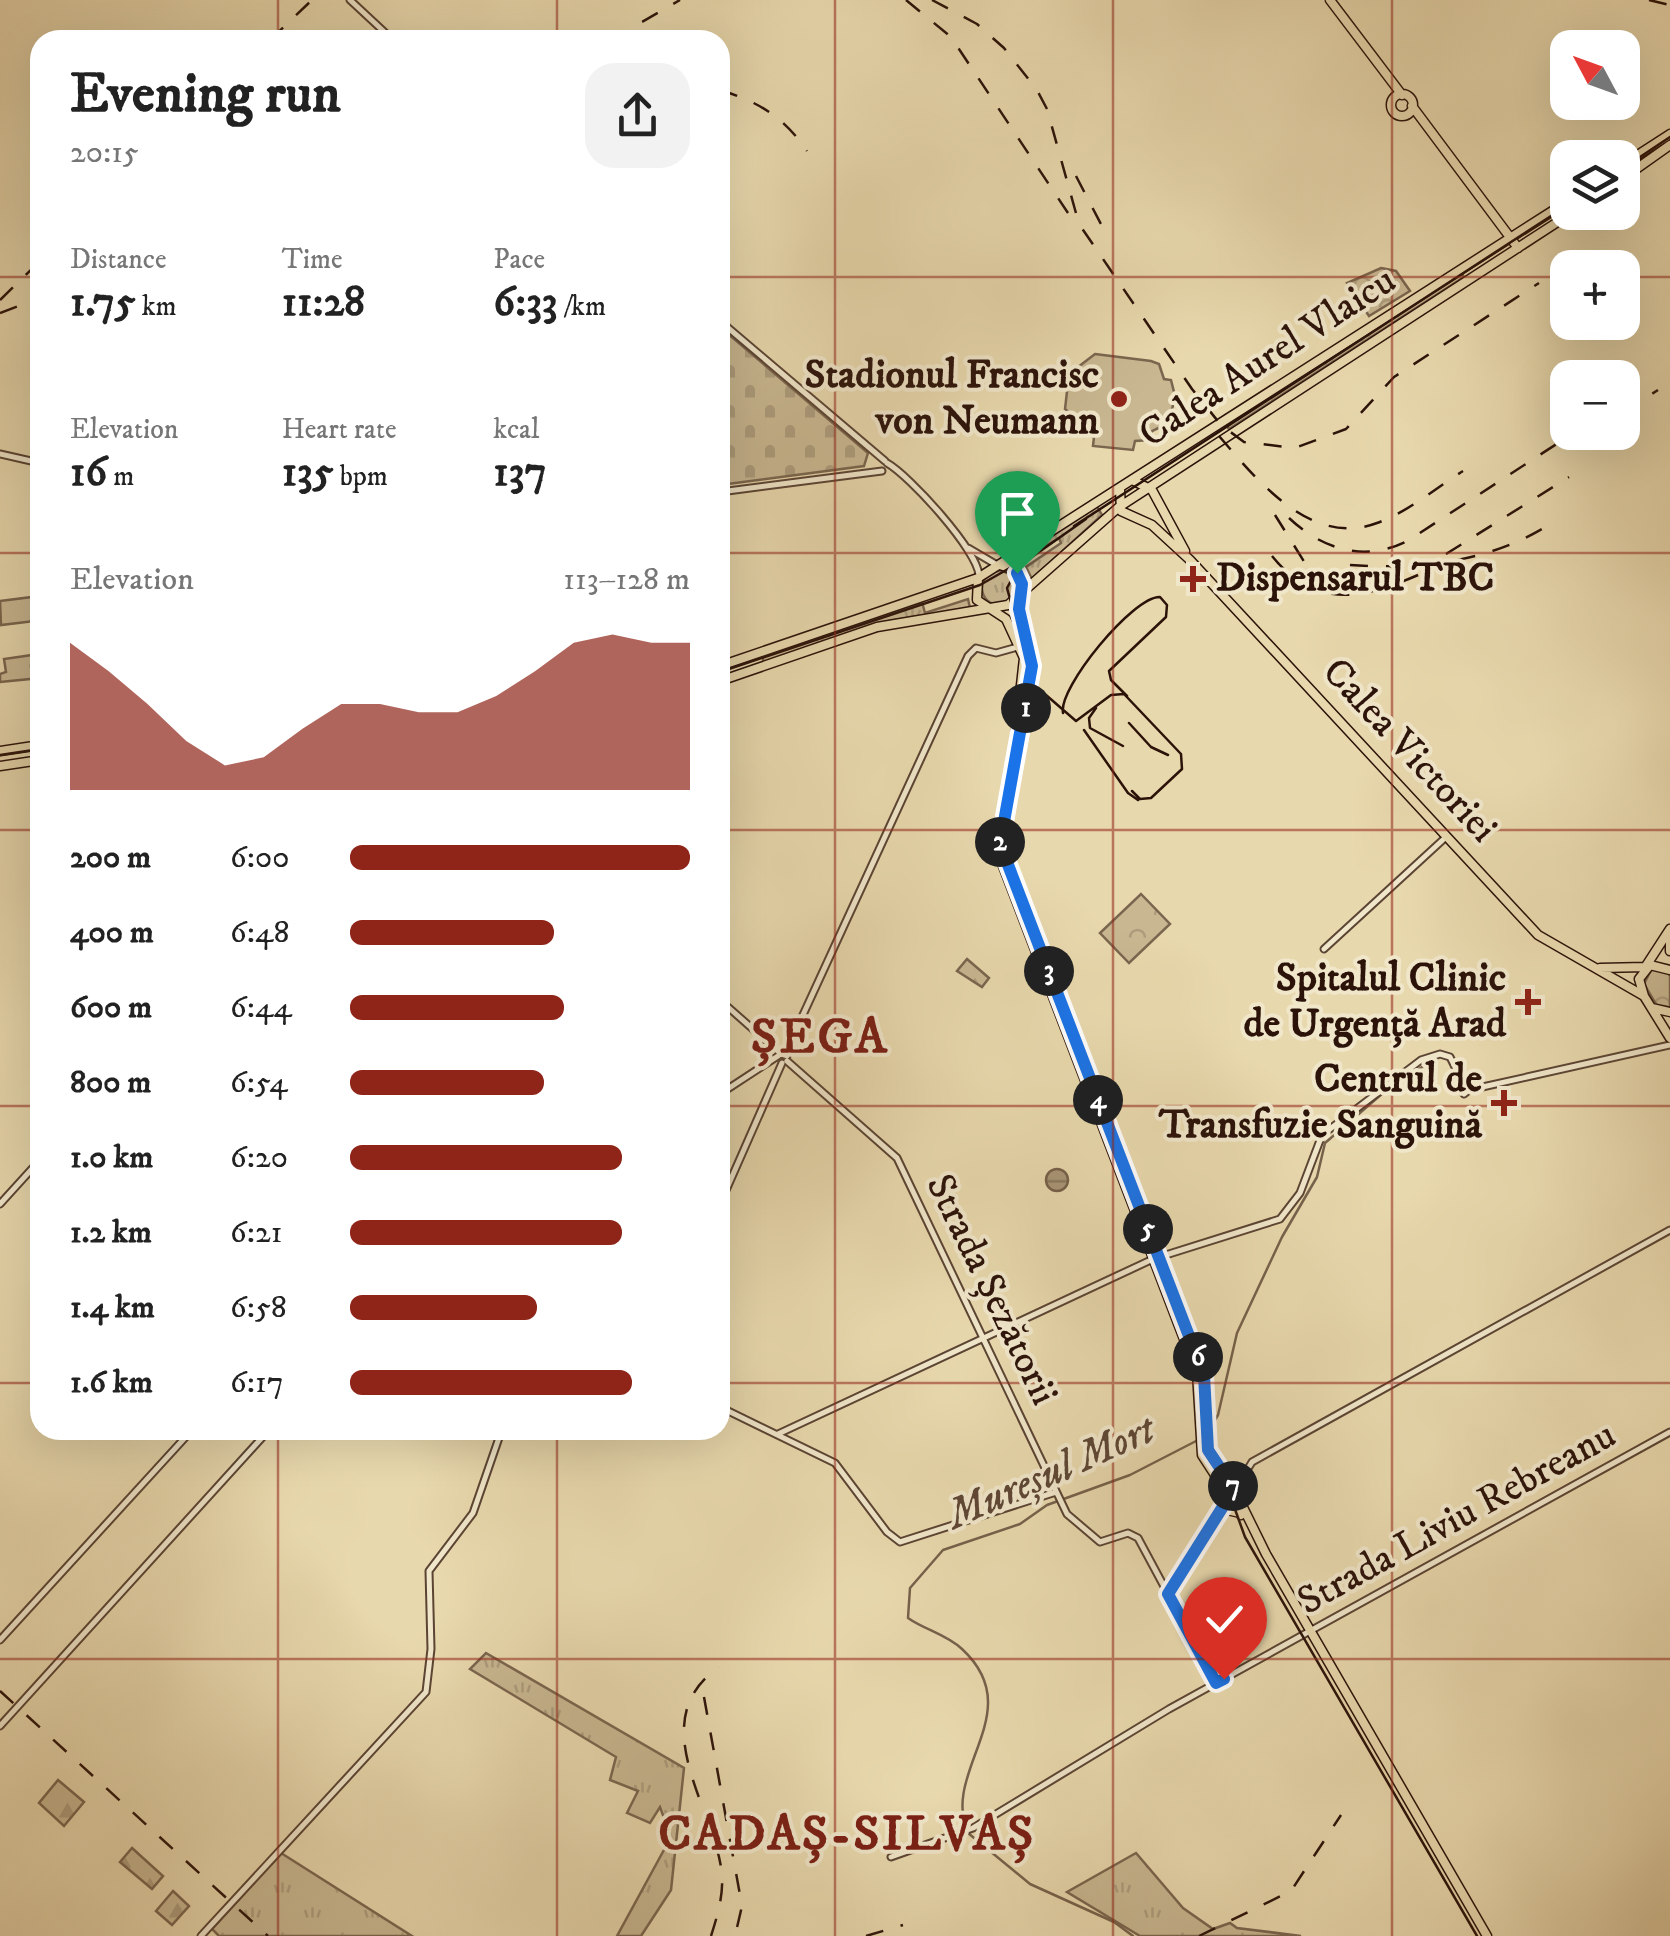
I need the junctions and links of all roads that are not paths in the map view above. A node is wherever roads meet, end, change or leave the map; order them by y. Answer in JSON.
{"nodes":[{"id":1,"x":350,"y":0,"type":"edge"},
{"id":2,"x":1330,"y":0,"type":"edge"},
{"id":3,"x":382,"y":30,"type":"edge"},
{"id":4,"x":1397,"y":97,"type":"junction"},
{"id":5,"x":1412,"y":106,"type":"junction"},
{"id":6,"x":1405,"y":115,"type":"junction"},
{"id":7,"x":1425,"y":124,"type":"junction"},
{"id":8,"x":1670,"y":134,"type":"edge"},
{"id":9,"x":1670,"y":145,"type":"edge"},
{"id":10,"x":1640,"y":154,"type":"edge"},
{"id":11,"x":1640,"y":166,"type":"edge"},
{"id":12,"x":1550,"y":212,"type":"edge"},
{"id":13,"x":1550,"y":227,"type":"edge"},
{"id":14,"x":1510,"y":238,"type":"junction"},
{"id":15,"x":1518,"y":248,"type":"junction"},
{"id":16,"x":730,"y":330,"type":"edge"},
{"id":17,"x":0,"y":456,"type":"edge"},
{"id":18,"x":30,"y":461,"type":"edge"},
{"id":19,"x":882,"y":466,"type":"junction"},
{"id":20,"x":1132,"y":481,"type":"junction"},
{"id":21,"x":1150,"y":487,"type":"junction"},
{"id":22,"x":1120,"y":488,"type":"junction"},
{"id":23,"x":730,"y":491,"type":"edge"},
{"id":24,"x":1119,"y":507,"type":"junction"},
{"id":25,"x":965,"y":546,"type":"junction"},
{"id":26,"x":1188,"y":557,"type":"junction"},
{"id":27,"x":1000,"y":565,"type":"junction"},
{"id":28,"x":978,"y":578,"type":"junction"},
{"id":29,"x":1021,"y":594,"type":"junction"},
{"id":30,"x":990,"y":611,"type":"junction"},
{"id":31,"x":1025,"y":646,"type":"junction"},
{"id":32,"x":730,"y":663,"type":"edge"},
{"id":33,"x":730,"y":678,"type":"edge"},
{"id":34,"x":30,"y":746,"type":"edge"},
{"id":35,"x":0,"y":750,"type":"edge"},
{"id":36,"x":30,"y":762,"type":"edge"},
{"id":37,"x":0,"y":766,"type":"edge"},
{"id":38,"x":1446,"y":836,"type":"junction"},
{"id":39,"x":1670,"y":930,"type":"edge"},
{"id":40,"x":1324,"y":949,"type":"dead end"},
{"id":41,"x":1670,"y":951,"type":"edge"},
{"id":42,"x":1646,"y":967,"type":"junction"},
{"id":43,"x":1596,"y":968,"type":"junction"},
{"id":44,"x":1670,"y":970,"type":"edge"},
{"id":45,"x":1644,"y":996,"type":"junction"},
{"id":46,"x":730,"y":1009,"type":"edge"},
{"id":47,"x":1654,"y":1012,"type":"junction"},
{"id":48,"x":1670,"y":1015,"type":"edge"},
{"id":49,"x":1670,"y":1041,"type":"edge"},
{"id":50,"x":783,"y":1058,"type":"junction"},
{"id":51,"x":730,"y":1088,"type":"edge"},
{"id":52,"x":30,"y":1171,"type":"edge"},
{"id":53,"x":730,"y":1181,"type":"edge"},
{"id":54,"x":0,"y":1204,"type":"edge"},
{"id":55,"x":1670,"y":1230,"type":"edge"},
{"id":56,"x":1156,"y":1258,"type":"junction"},
{"id":57,"x":983,"y":1338,"type":"junction"},
{"id":58,"x":730,"y":1412,"type":"edge"},
{"id":59,"x":1670,"y":1432,"type":"edge"},
{"id":60,"x":778,"y":1434,"type":"junction"},
{"id":61,"x":183,"y":1440,"type":"edge"},
{"id":62,"x":260,"y":1440,"type":"edge"},
{"id":63,"x":499,"y":1440,"type":"edge"},
{"id":64,"x":1056,"y":1492,"type":"junction"},
{"id":65,"x":1232,"y":1492,"type":"junction"},
{"id":66,"x":1240,"y":1513,"type":"junction"},
{"id":67,"x":1214,"y":1520,"type":"junction"},
{"id":68,"x":1248,"y":1522,"type":"junction"},
{"id":69,"x":1168,"y":1592,"type":"junction"},
{"id":70,"x":1310,"y":1631,"type":"junction"},
{"id":71,"x":0,"y":1640,"type":"edge"},
{"id":72,"x":1216,"y":1683,"type":"junction"},
{"id":73,"x":0,"y":1726,"type":"edge"},
{"id":74,"x":891,"y":1857,"type":"dead end"},
{"id":75,"x":201,"y":1936,"type":"edge"},
{"id":76,"x":1487,"y":1936,"type":"edge"}],
"edges":[{"from":1,"to":3,"type":"street"},
{"from":2,"to":4,"type":"main road"},
{"from":4,"to":5,"type":"main road"},
{"from":4,"to":6,"type":"main road"},
{"from":5,"to":6,"type":"main road"},
{"from":5,"to":7,"type":"main road"},
{"from":6,"to":7,"type":"main road"},
{"from":7,"to":14,"type":"main road"},
{"from":8,"to":10,"type":"main road"},
{"from":9,"to":11,"type":"main road"},
{"from":12,"to":14,"type":"main road","name":"Calea Aurel Vlaicu"},
{"from":13,"to":15,"type":"main road","name":"Calea Aurel Vlaicu"},
{"from":14,"to":15,"type":"main road"},
{"from":14,"to":20,"type":"main road","name":"Calea Aurel Vlaicu"},
{"from":15,"to":21,"type":"main road","name":"Calea Aurel Vlaicu"},
{"from":16,"to":19,"type":"street"},
{"from":17,"to":18,"type":"street"},
{"from":19,"to":23,"type":"street"},
{"from":19,"to":25,"type":"street"},
{"from":20,"to":21,"type":"main road"},
{"from":20,"to":22,"type":"main road","name":"Calea Aurel Vlaicu"},
{"from":21,"to":24,"type":"main road","name":"Calea Aurel Vlaicu"},
{"from":21,"to":26,"type":"main road","name":"Calea Victoriei"},
{"from":22,"to":24,"type":"main road"},
{"from":22,"to":27,"type":"main road","name":"Calea Aurel Vlaicu"},
{"from":24,"to":26,"type":"main road","name":"Calea Victoriei"},
{"from":24,"to":29,"type":"main road","name":"Calea Aurel Vlaicu"},
{"from":25,"to":27,"type":"street"},
{"from":25,"to":28,"type":"street"},
{"from":26,"to":38,"type":"main road","name":"Calea Victoriei"},
{"from":27,"to":28,"type":"main road","name":"Calea Aurel Vlaicu"},
{"from":27,"to":29,"type":"main road"},
{"from":28,"to":30,"type":"main road"},
{"from":28,"to":32,"type":"main road","name":"Calea Aurel Vlaicu"},
{"from":29,"to":30,"type":"main road","name":"Calea Aurel Vlaicu"},
{"from":29,"to":31,"type":"main road"},
{"from":30,"to":31,"type":"main road"},
{"from":30,"to":33,"type":"main road","name":"Calea Aurel Vlaicu"},
{"from":31,"to":50,"type":"street"},
{"from":31,"to":56,"type":"main road"},
{"from":34,"to":35,"type":"main road"},
{"from":36,"to":37,"type":"main road"},
{"from":38,"to":40,"type":"street"},
{"from":38,"to":43,"type":"main road","name":"Calea Victoriei"},
{"from":39,"to":41,"type":"main road"},
{"from":39,"to":42,"type":"main road"},
{"from":42,"to":43,"type":"main road"},
{"from":42,"to":44,"type":"main road"},
{"from":42,"to":45,"type":"main road"},
{"from":43,"to":45,"type":"main road","name":"Calea Victoriei"},
{"from":45,"to":47,"type":"main road"},
{"from":46,"to":50,"type":"street"},
{"from":47,"to":48,"type":"main road"},
{"from":47,"to":49,"type":"main road"},
{"from":49,"to":56,"type":"street"},
{"from":50,"to":51,"type":"street"},
{"from":50,"to":53,"type":"street"},
{"from":50,"to":57,"type":"street","name":"Strada Șezătorii"},
{"from":52,"to":54,"type":"street"},
{"from":55,"to":65,"type":"street"},
{"from":56,"to":57,"type":"street"},
{"from":56,"to":65,"type":"main road"},
{"from":57,"to":60,"type":"street"},
{"from":57,"to":64,"type":"street","name":"Strada Șezătorii"},
{"from":58,"to":60,"type":"street"},
{"from":59,"to":70,"type":"street","name":"Strada Liviu Rebreanu"},
{"from":60,"to":64,"type":"street"},
{"from":61,"to":71,"type":"street"},
{"from":62,"to":73,"type":"street"},
{"from":63,"to":75,"type":"street"},
{"from":64,"to":69,"type":"street","name":"Strada Șezătorii"},
{"from":65,"to":66,"type":"main road"},
{"from":65,"to":67,"type":"street"},
{"from":65,"to":68,"type":"main road"},
{"from":66,"to":67,"type":"main road"},
{"from":66,"to":68,"type":"main road"},
{"from":67,"to":69,"type":"street"},
{"from":68,"to":70,"type":"main road"},
{"from":69,"to":72,"type":"street"},
{"from":70,"to":72,"type":"street","name":"Strada Liviu Rebreanu"},
{"from":70,"to":76,"type":"main road"},
{"from":72,"to":74,"type":"street","name":"Strada Liviu Rebreanu"}]}
